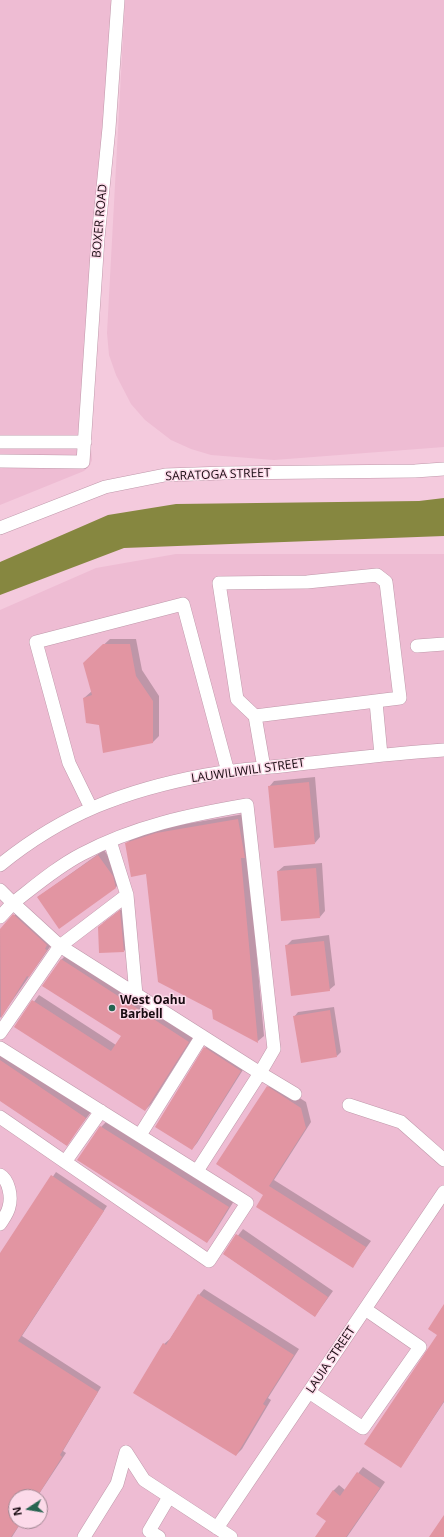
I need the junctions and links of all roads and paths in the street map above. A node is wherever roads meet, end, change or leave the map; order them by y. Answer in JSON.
{"nodes":[{"id":1,"x":118,"y":0,"type":"edge"},
{"id":2,"x":0,"y":442,"type":"edge"},
{"id":3,"x":85,"y":442,"type":"junction"},
{"id":4,"x":0,"y":461,"type":"edge"},
{"id":5,"x":444,"y":469,"type":"edge"},
{"id":6,"x":0,"y":528,"type":"edge"},
{"id":7,"x":444,"y":644,"type":"edge"},
{"id":8,"x":417,"y":646,"type":"dead end"},
{"id":9,"x":376,"y":702,"type":"junction"},
{"id":10,"x":255,"y":716,"type":"junction"},
{"id":11,"x":444,"y":750,"type":"edge"},
{"id":12,"x":381,"y":755,"type":"junction"},
{"id":13,"x":264,"y":768,"type":"junction"},
{"id":14,"x":228,"y":772,"type":"junction"},
{"id":15,"x":91,"y":808,"type":"junction"},
{"id":16,"x":110,"y":841,"type":"junction"},
{"id":17,"x":0,"y":865,"type":"edge"},
{"id":18,"x":0,"y":890,"type":"edge"},
{"id":19,"x":127,"y":895,"type":"junction"},
{"id":20,"x":13,"y":903,"type":"junction"},
{"id":21,"x":0,"y":917,"type":"edge"},
{"id":22,"x":60,"y":946,"type":"junction"},
{"id":23,"x":136,"y":995,"type":"junction"},
{"id":24,"x":0,"y":1034,"type":"edge"},
{"id":25,"x":202,"y":1036,"type":"junction"},
{"id":26,"x":0,"y":1048,"type":"edge"},
{"id":27,"x":260,"y":1073,"type":"junction"},
{"id":28,"x":295,"y":1094,"type":"dead end"},
{"id":29,"x":349,"y":1105,"type":"dead end"},
{"id":30,"x":101,"y":1111,"type":"junction"},
{"id":31,"x":0,"y":1117,"type":"edge"},
{"id":32,"x":140,"y":1135,"type":"junction"},
{"id":33,"x":444,"y":1160,"type":"edge"},
{"id":34,"x":65,"y":1162,"type":"junction"},
{"id":35,"x":197,"y":1171,"type":"junction"},
{"id":36,"x":0,"y":1175,"type":"edge"},
{"id":37,"x":444,"y":1192,"type":"edge"},
{"id":38,"x":0,"y":1224,"type":"edge"},
{"id":39,"x":365,"y":1309,"type":"junction"},
{"id":40,"x":309,"y":1392,"type":"junction"},
{"id":41,"x":169,"y":1497,"type":"junction"},
{"id":42,"x":217,"y":1528,"type":"junction"},
{"id":43,"x":151,"y":1535,"type":"edge"},
{"id":44,"x":84,"y":1537,"type":"edge"},
{"id":45,"x":231,"y":1537,"type":"edge"}],
"edges":[{"from":1,"to":3,"type":"street","name":"BOXER ROAD"},
{"from":2,"to":3,"type":"street"},
{"from":3,"to":4,"type":"street","name":"BOXER ROAD"},
{"from":5,"to":6,"type":"street","name":"SARATOGA STREET"},
{"from":7,"to":8,"type":"street"},
{"from":9,"to":10,"type":"street"},
{"from":9,"to":10,"type":"street"},
{"from":9,"to":12,"type":"street"},
{"from":10,"to":13,"type":"street"},
{"from":11,"to":12,"type":"street","name":"LAUWILIWILI STREET"},
{"from":12,"to":13,"type":"street","name":"LAUWILIWILI STREET"},
{"from":13,"to":14,"type":"street","name":"LAUWILIWILI STREET"},
{"from":14,"to":15,"type":"street","name":"LAUWILIWILI STREET"},
{"from":14,"to":15,"type":"street"},
{"from":15,"to":17,"type":"street","name":"LAUWILIWILI STREET"},
{"from":16,"to":19,"type":"street"},
{"from":16,"to":20,"type":"street"},
{"from":16,"to":27,"type":"street"},
{"from":18,"to":20,"type":"street"},
{"from":19,"to":22,"type":"street"},
{"from":19,"to":23,"type":"street"},
{"from":20,"to":21,"type":"street"},
{"from":20,"to":22,"type":"street"},
{"from":22,"to":23,"type":"street"},
{"from":22,"to":24,"type":"street"},
{"from":23,"to":25,"type":"street"},
{"from":25,"to":27,"type":"street"},
{"from":25,"to":32,"type":"street"},
{"from":26,"to":30,"type":"street"},
{"from":27,"to":28,"type":"street"},
{"from":27,"to":35,"type":"street"},
{"from":29,"to":33,"type":"street"},
{"from":30,"to":32,"type":"street"},
{"from":30,"to":34,"type":"street"},
{"from":31,"to":34,"type":"street"},
{"from":32,"to":35,"type":"street"},
{"from":34,"to":35,"type":"street"},
{"from":36,"to":38,"type":"street"},
{"from":37,"to":39,"type":"street","name":"LAUIA STREET"},
{"from":39,"to":40,"type":"street","name":"LAUIA STREET"},
{"from":39,"to":40,"type":"street"},
{"from":40,"to":42,"type":"street","name":"LAUIA STREET"},
{"from":41,"to":42,"type":"street"},
{"from":41,"to":43,"type":"street"},
{"from":41,"to":44,"type":"street"},
{"from":42,"to":45,"type":"street"}]}
